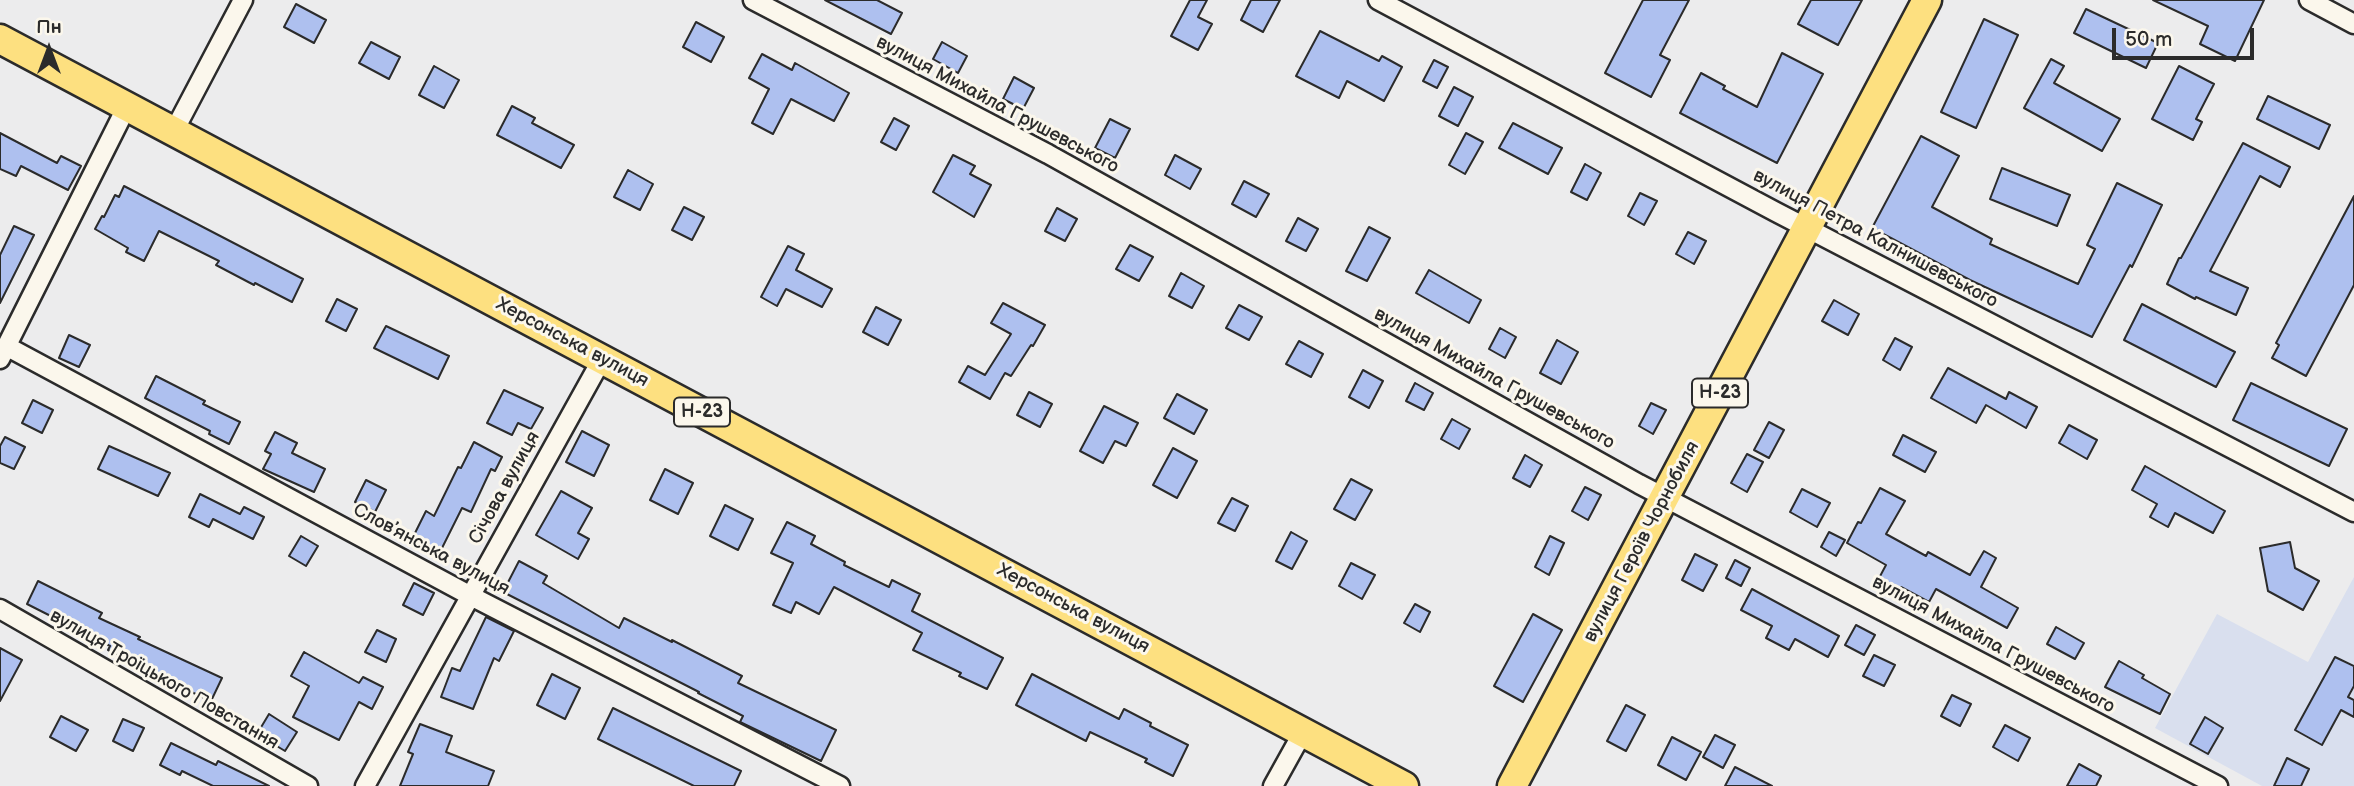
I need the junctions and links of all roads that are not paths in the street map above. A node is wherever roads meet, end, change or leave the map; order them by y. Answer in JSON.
{"nodes":[{"id":1,"x":243,"y":0,"type":"edge"},
{"id":2,"x":753,"y":0,"type":"edge"},
{"id":3,"x":1378,"y":0,"type":"edge"},
{"id":4,"x":1927,"y":0,"type":"edge"},
{"id":5,"x":2309,"y":0,"type":"edge"},
{"id":6,"x":2354,"y":24,"type":"edge"},
{"id":7,"x":0,"y":39,"type":"edge"},
{"id":8,"x":127,"y":106,"type":"junction"},
{"id":9,"x":174,"y":131,"type":"junction"},
{"id":10,"x":1807,"y":228,"type":"junction"},
{"id":11,"x":3,"y":352,"type":"edge"},
{"id":12,"x":602,"y":359,"type":"junction"},
{"id":13,"x":1665,"y":497,"type":"junction"},
{"id":14,"x":2354,"y":512,"type":"edge"},
{"id":15,"x":469,"y":595,"type":"junction"},
{"id":16,"x":0,"y":610,"type":"edge"},
{"id":17,"x":1303,"y":732,"type":"junction"},
{"id":18,"x":307,"y":786,"type":"edge"},
{"id":19,"x":366,"y":786,"type":"edge"},
{"id":20,"x":840,"y":786,"type":"edge"},
{"id":21,"x":1273,"y":786,"type":"edge"},
{"id":22,"x":1404,"y":786,"type":"edge"},
{"id":23,"x":1512,"y":786,"type":"edge"},
{"id":24,"x":2218,"y":786,"type":"edge"}],
"edges":[{"from":1,"to":9,"type":"street"},
{"from":2,"to":13,"type":"street","name":"вулиця Михайла Грушевського"},
{"from":3,"to":10,"type":"street","name":"вулиця Петра Калнишевського"},
{"from":4,"to":10,"type":"main road","name":"вулиця Героїв Чорнобиля","number":"Н-23"},
{"from":5,"to":6,"type":"street"},
{"from":7,"to":8,"type":"main road","name":"Херсонська вулиця","number":"Н-23"},
{"from":8,"to":9,"type":"main road","name":"Херсонська вулиця","number":"Н-23"},
{"from":8,"to":11,"type":"street"},
{"from":9,"to":12,"type":"main road","name":"Херсонська вулиця","number":"Н-23"},
{"from":10,"to":13,"type":"main road","name":"вулиця Героїв Чорнобиля","number":"Н-23"},
{"from":10,"to":14,"type":"street","name":"вулиця Петра Калнишевського"},
{"from":11,"to":15,"type":"street","name":"Словʼянська вулиця"},
{"from":12,"to":15,"type":"street","name":"Січова вулиця"},
{"from":12,"to":17,"type":"main road","name":"Херсонська вулиця","number":"Н-23"},
{"from":13,"to":23,"type":"main road","name":"вулиця Героїв Чорнобиля","number":"Н-23"},
{"from":13,"to":24,"type":"street","name":"вулиця Михайла Грушевського"},
{"from":15,"to":19,"type":"street","name":"Січова вулиця"},
{"from":15,"to":20,"type":"street","name":"Словʼянська вулиця"},
{"from":16,"to":18,"type":"street","name":"вулиця Троїцького Повстання"},
{"from":17,"to":21,"type":"street"},
{"from":17,"to":22,"type":"main road","name":"Херсонська вулиця","number":"Н-23"}]}
